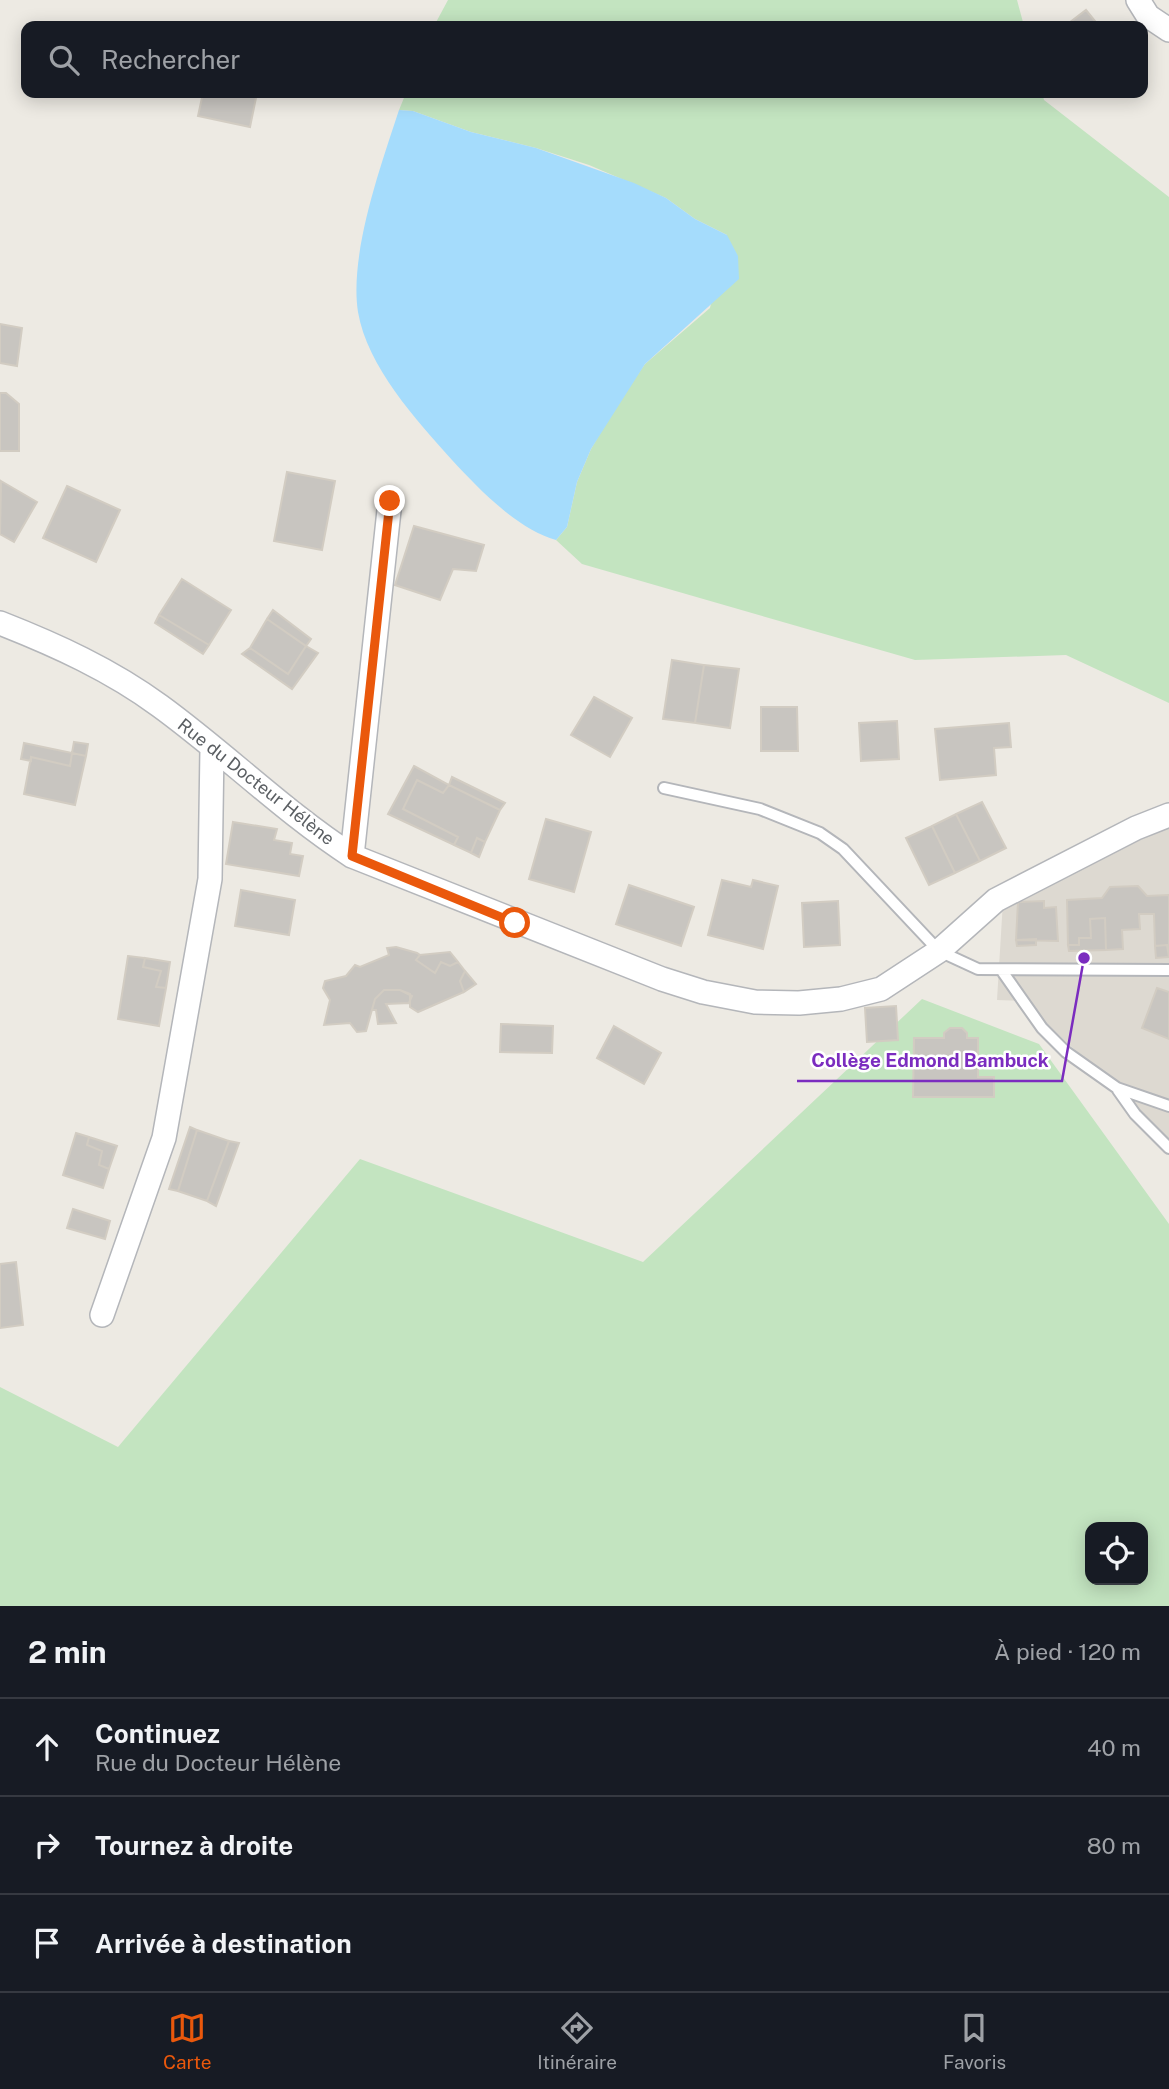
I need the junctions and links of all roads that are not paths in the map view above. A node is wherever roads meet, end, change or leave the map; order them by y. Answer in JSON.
{"nodes":[{"id":1,"x":1138,"y":0,"type":"edge"},
{"id":2,"x":1169,"y":30,"type":"edge"},
{"id":3,"x":390,"y":501,"type":"dead end"},
{"id":4,"x":0,"y":623,"type":"edge"},
{"id":5,"x":212,"y":748,"type":"junction"},
{"id":6,"x":664,"y":789,"type":"dead end"},
{"id":7,"x":1169,"y":815,"type":"edge"},
{"id":8,"x":352,"y":856,"type":"junction"},
{"id":9,"x":939,"y":951,"type":"junction"},
{"id":10,"x":1169,"y":970,"type":"edge"},
{"id":11,"x":1002,"y":971,"type":"junction"},
{"id":12,"x":1117,"y":1088,"type":"junction"},
{"id":13,"x":1169,"y":1107,"type":"edge"},
{"id":14,"x":1169,"y":1148,"type":"edge"},
{"id":15,"x":102,"y":1315,"type":"dead end"}],
"edges":[{"from":1,"to":2,"type":"street"},
{"from":3,"to":8,"type":"street"},
{"from":4,"to":5,"type":"street","name":"Rue du Docteur Hélène"},
{"from":5,"to":8,"type":"street","name":"Rue du Docteur Hélène"},
{"from":5,"to":15,"type":"street"},
{"from":6,"to":9,"type":"lane"},
{"from":7,"to":9,"type":"street","name":"Rue du Docteur Hélène"},
{"from":8,"to":9,"type":"street","name":"Rue du Docteur Hélène"},
{"from":9,"to":11,"type":"lane"},
{"from":10,"to":11,"type":"lane"},
{"from":11,"to":12,"type":"lane"},
{"from":12,"to":13,"type":"lane"},
{"from":12,"to":14,"type":"lane"}]}
